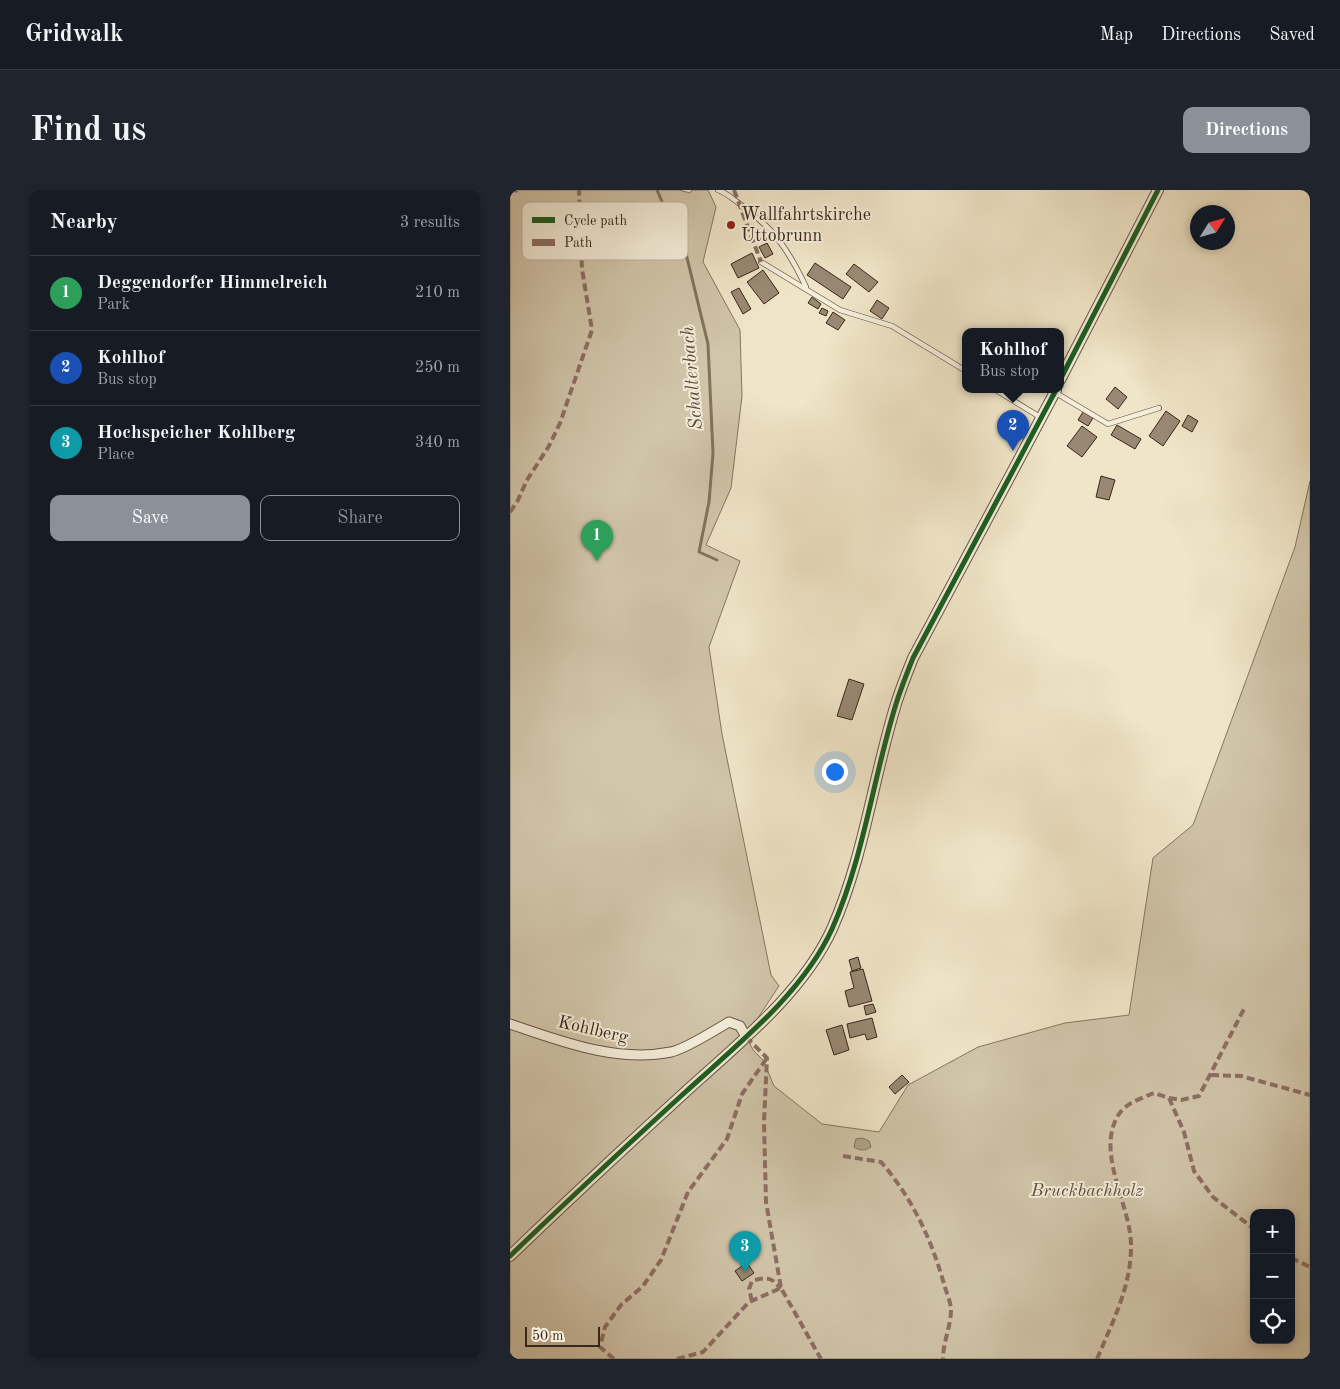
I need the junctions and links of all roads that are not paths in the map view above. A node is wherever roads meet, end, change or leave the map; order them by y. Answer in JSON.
{"nodes":[{"id":1,"x":718,"y":190,"type":"edge"},
{"id":2,"x":1158,"y":190,"type":"edge"},
{"id":3,"x":761,"y":262,"type":"dead end"},
{"id":4,"x":806,"y":288,"type":"junction"},
{"id":5,"x":962,"y":369,"type":"edge"},
{"id":6,"x":1064,"y":372,"type":"edge"},
{"id":7,"x":1001,"y":393,"type":"edge"},
{"id":8,"x":1054,"y":393,"type":"edge"},
{"id":9,"x":1058,"y":393,"type":"edge"},
{"id":10,"x":1158,"y":408,"type":"dead end"},
{"id":11,"x":1040,"y":417,"type":"junction"},
{"id":12,"x":510,"y":1024,"type":"edge"},
{"id":13,"x":746,"y":1037,"type":"junction"},
{"id":14,"x":510,"y":1256,"type":"edge"}],
"edges":[{"from":1,"to":4,"type":"lane"},
{"from":2,"to":6,"type":"street"},
{"from":3,"to":4,"type":"lane"},
{"from":4,"to":5,"type":"lane"},
{"from":7,"to":11,"type":"lane"},
{"from":8,"to":11,"type":"street"},
{"from":9,"to":10,"type":"lane"},
{"from":11,"to":13,"type":"street"},
{"from":12,"to":13,"type":"street","name":"Kohlberg"},
{"from":13,"to":14,"type":"street"}]}
